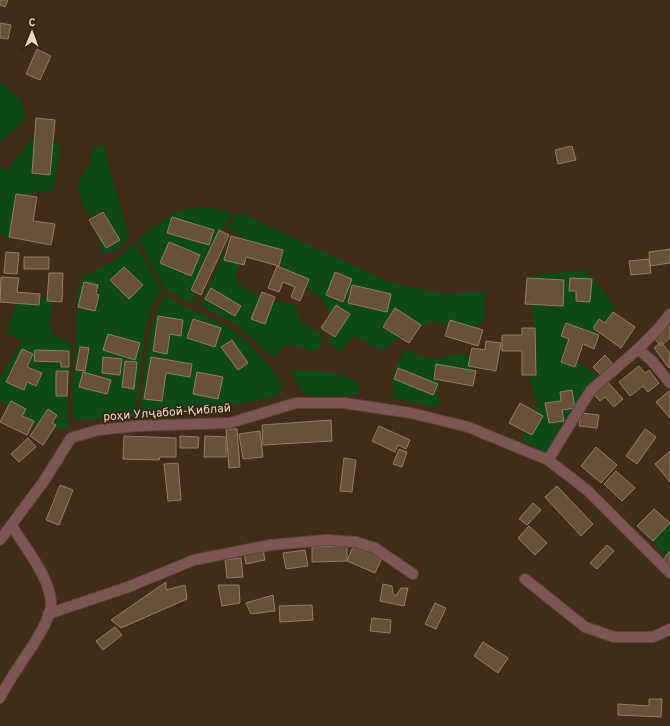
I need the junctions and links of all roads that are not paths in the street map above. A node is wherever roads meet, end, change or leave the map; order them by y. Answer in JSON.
{"nodes":[{"id":1,"x":670,"y":314,"type":"edge"},
{"id":2,"x":638,"y":349,"type":"junction"},
{"id":3,"x":670,"y":383,"type":"edge"},
{"id":4,"x":548,"y":460,"type":"junction"},
{"id":5,"x":12,"y":526,"type":"junction"},
{"id":6,"x":0,"y":540,"type":"edge"},
{"id":7,"x":670,"y":573,"type":"edge"},
{"id":8,"x":413,"y":574,"type":"dead end"},
{"id":9,"x":525,"y":580,"type":"dead end"},
{"id":10,"x":48,"y":614,"type":"junction"},
{"id":11,"x":670,"y":629,"type":"edge"},
{"id":12,"x":0,"y":698,"type":"edge"}],
"edges":[{"from":1,"to":2,"type":"street"},
{"from":2,"to":3,"type":"street"},
{"from":2,"to":4,"type":"street"},
{"from":4,"to":5,"type":"street","name":"роҳи Улҷабой-Қиблаӣ"},
{"from":4,"to":7,"type":"street","name":"роҳи Улҷабой-Қиблаӣ"},
{"from":5,"to":6,"type":"street","name":"роҳи Улҷабой-Қиблаӣ"},
{"from":5,"to":10,"type":"street"},
{"from":8,"to":10,"type":"street"},
{"from":9,"to":11,"type":"street"},
{"from":10,"to":12,"type":"street"}]}
